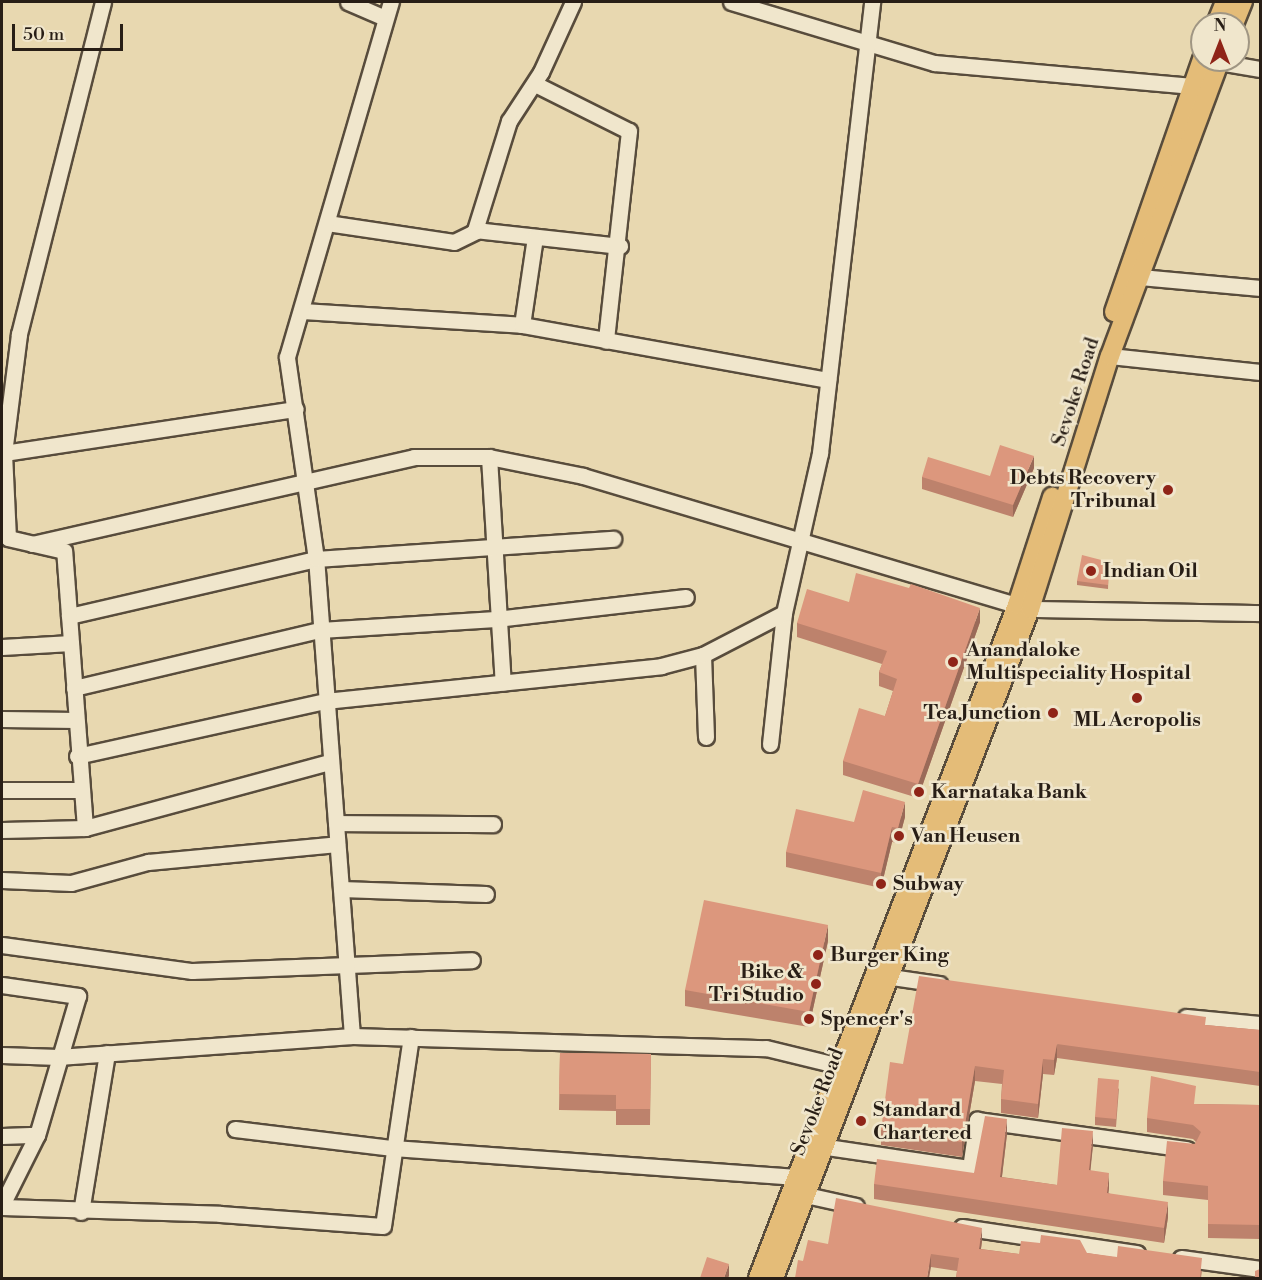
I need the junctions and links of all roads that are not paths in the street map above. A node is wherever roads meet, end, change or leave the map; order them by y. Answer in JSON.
{"nodes":[{"id":1,"x":103,"y":2,"type":"edge"},
{"id":2,"x":348,"y":2,"type":"edge"},
{"id":3,"x":391,"y":2,"type":"edge"},
{"id":4,"x":573,"y":2,"type":"edge"},
{"id":5,"x":731,"y":2,"type":"edge"},
{"id":6,"x":872,"y":2,"type":"edge"},
{"id":7,"x":385,"y":18,"type":"junction"},
{"id":8,"x":864,"y":42,"type":"junction"},
{"id":9,"x":1204,"y":72,"type":"edge"},
{"id":10,"x":1212,"y":72,"type":"edge"},
{"id":11,"x":534,"y":84,"type":"junction"},
{"id":12,"x":1191,"y":87,"type":"junction"},
{"id":13,"x":1210,"y":87,"type":"junction"},
{"id":14,"x":327,"y":223,"type":"junction"},
{"id":15,"x":477,"y":231,"type":"junction"},
{"id":16,"x":534,"y":237,"type":"junction"},
{"id":17,"x":620,"y":246,"type":"junction"},
{"id":18,"x":1140,"y":277,"type":"junction"},
{"id":19,"x":1260,"y":288,"type":"edge"},
{"id":20,"x":302,"y":311,"type":"junction"},
{"id":21,"x":522,"y":326,"type":"junction"},
{"id":22,"x":606,"y":341,"type":"junction"},
{"id":23,"x":1110,"y":356,"type":"junction"},
{"id":24,"x":1260,"y":372,"type":"edge"},
{"id":25,"x":828,"y":380,"type":"junction"},
{"id":26,"x":296,"y":409,"type":"junction"},
{"id":27,"x":4,"y":453,"type":"junction"},
{"id":28,"x":489,"y":457,"type":"junction"},
{"id":29,"x":3,"y":478,"type":"edge"},
{"id":30,"x":308,"y":479,"type":"junction"},
{"id":31,"x":613,"y":539,"type":"dead end"},
{"id":32,"x":805,"y":541,"type":"junction"},
{"id":33,"x":32,"y":544,"type":"junction"},
{"id":34,"x":493,"y":546,"type":"junction"},
{"id":35,"x":316,"y":559,"type":"junction"},
{"id":36,"x":687,"y":597,"type":"dead end"},
{"id":37,"x":1023,"y":607,"type":"junction"},
{"id":38,"x":784,"y":613,"type":"junction"},
{"id":39,"x":1260,"y":613,"type":"edge"},
{"id":40,"x":69,"y":616,"type":"junction"},
{"id":41,"x":496,"y":619,"type":"junction"},
{"id":42,"x":320,"y":630,"type":"junction"},
{"id":43,"x":71,"y":643,"type":"junction"},
{"id":44,"x":2,"y":647,"type":"edge"},
{"id":45,"x":703,"y":655,"type":"junction"},
{"id":46,"x":503,"y":683,"type":"junction"},
{"id":47,"x":74,"y":688,"type":"junction"},
{"id":48,"x":325,"y":701,"type":"junction"},
{"id":49,"x":2,"y":719,"type":"edge"},
{"id":50,"x":76,"y":720,"type":"junction"},
{"id":51,"x":706,"y":737,"type":"dead end"},
{"id":52,"x":770,"y":744,"type":"dead end"},
{"id":53,"x":78,"y":756,"type":"junction"},
{"id":54,"x":329,"y":762,"type":"junction"},
{"id":55,"x":2,"y":790,"type":"edge"},
{"id":56,"x":80,"y":790,"type":"junction"},
{"id":57,"x":336,"y":823,"type":"junction"},
{"id":58,"x":493,"y":824,"type":"dead end"},
{"id":59,"x":85,"y":828,"type":"junction"},
{"id":60,"x":2,"y":830,"type":"edge"},
{"id":61,"x":337,"y":844,"type":"junction"},
{"id":62,"x":2,"y":880,"type":"edge"},
{"id":63,"x":341,"y":889,"type":"junction"},
{"id":64,"x":486,"y":894,"type":"dead end"},
{"id":65,"x":895,"y":940,"type":"junction"},
{"id":66,"x":2,"y":945,"type":"edge"},
{"id":67,"x":472,"y":960,"type":"dead end"},
{"id":68,"x":347,"y":962,"type":"junction"},
{"id":69,"x":873,"y":972,"type":"junction"},
{"id":70,"x":891,"y":977,"type":"junction"},
{"id":71,"x":2,"y":985,"type":"edge"},
{"id":72,"x":962,"y":987,"type":"edge"},
{"id":73,"x":1163,"y":1014,"type":"edge"},
{"id":74,"x":1260,"y":1024,"type":"edge"},
{"id":75,"x":352,"y":1036,"type":"junction"},
{"id":76,"x":411,"y":1037,"type":"junction"},
{"id":77,"x":106,"y":1053,"type":"junction"},
{"id":78,"x":2,"y":1055,"type":"edge"},
{"id":79,"x":58,"y":1057,"type":"junction"},
{"id":80,"x":840,"y":1066,"type":"junction"},
{"id":81,"x":235,"y":1129,"type":"dead end"},
{"id":82,"x":36,"y":1135,"type":"junction"},
{"id":83,"x":2,"y":1136,"type":"edge"},
{"id":84,"x":826,"y":1147,"type":"junction"},
{"id":85,"x":393,"y":1148,"type":"junction"},
{"id":86,"x":1192,"y":1149,"type":"edge"},
{"id":87,"x":798,"y":1177,"type":"junction"},
{"id":88,"x":806,"y":1196,"type":"junction"},
{"id":89,"x":2,"y":1206,"type":"edge"},
{"id":90,"x":875,"y":1210,"type":"edge"},
{"id":91,"x":81,"y":1212,"type":"junction"},
{"id":92,"x":945,"y":1224,"type":"edge"},
{"id":93,"x":1260,"y":1269,"type":"edge"},
{"id":94,"x":758,"y":1278,"type":"edge"},
{"id":95,"x":774,"y":1278,"type":"edge"}],
"edges":[{"from":1,"to":27,"type":"street"},
{"from":2,"to":7,"type":"street"},
{"from":3,"to":7,"type":"street"},
{"from":4,"to":11,"type":"street"},
{"from":5,"to":8,"type":"street"},
{"from":6,"to":8,"type":"street"},
{"from":7,"to":14,"type":"street"},
{"from":8,"to":12,"type":"street"},
{"from":8,"to":25,"type":"street"},
{"from":9,"to":12,"type":"main road","name":"Sevoke Road"},
{"from":10,"to":13,"type":"main road","name":"Sevoke Road"},
{"from":11,"to":15,"type":"street"},
{"from":11,"to":17,"type":"street"},
{"from":12,"to":13,"type":"street"},
{"from":12,"to":37,"type":"main road","name":"Sevoke Road"},
{"from":13,"to":18,"type":"main road","name":"Sevoke Road"},
{"from":14,"to":15,"type":"street"},
{"from":14,"to":20,"type":"street"},
{"from":15,"to":16,"type":"street"},
{"from":16,"to":17,"type":"street"},
{"from":16,"to":21,"type":"street"},
{"from":17,"to":22,"type":"street"},
{"from":18,"to":19,"type":"street"},
{"from":18,"to":23,"type":"main road","name":"Sevoke Road"},
{"from":20,"to":21,"type":"street"},
{"from":20,"to":26,"type":"street"},
{"from":21,"to":22,"type":"street"},
{"from":22,"to":25,"type":"street"},
{"from":23,"to":24,"type":"street"},
{"from":23,"to":37,"type":"main road","name":"Sevoke Road"},
{"from":25,"to":32,"type":"street"},
{"from":26,"to":27,"type":"street"},
{"from":26,"to":30,"type":"street"},
{"from":27,"to":29,"type":"street"},
{"from":28,"to":30,"type":"street"},
{"from":28,"to":32,"type":"street"},
{"from":28,"to":34,"type":"street"},
{"from":29,"to":33,"type":"street"},
{"from":30,"to":33,"type":"street"},
{"from":30,"to":35,"type":"street"},
{"from":31,"to":34,"type":"street"},
{"from":32,"to":37,"type":"street"},
{"from":32,"to":38,"type":"street"},
{"from":33,"to":40,"type":"street"},
{"from":34,"to":35,"type":"street"},
{"from":34,"to":41,"type":"street"},
{"from":35,"to":40,"type":"street"},
{"from":35,"to":42,"type":"street"},
{"from":36,"to":41,"type":"street"},
{"from":37,"to":39,"type":"street"},
{"from":37,"to":65,"type":"main road","name":"Sevoke Road"},
{"from":38,"to":45,"type":"street"},
{"from":38,"to":52,"type":"street"},
{"from":40,"to":43,"type":"street"},
{"from":41,"to":42,"type":"street"},
{"from":41,"to":46,"type":"street"},
{"from":42,"to":47,"type":"street"},
{"from":42,"to":48,"type":"street"},
{"from":43,"to":44,"type":"street"},
{"from":43,"to":47,"type":"street"},
{"from":45,"to":46,"type":"street"},
{"from":45,"to":51,"type":"street"},
{"from":46,"to":48,"type":"street"},
{"from":47,"to":50,"type":"street"},
{"from":48,"to":53,"type":"street"},
{"from":48,"to":54,"type":"street"},
{"from":49,"to":50,"type":"street"},
{"from":50,"to":53,"type":"street"},
{"from":53,"to":56,"type":"street"},
{"from":54,"to":57,"type":"street"},
{"from":54,"to":59,"type":"street"},
{"from":55,"to":56,"type":"street"},
{"from":56,"to":59,"type":"street"},
{"from":57,"to":58,"type":"street"},
{"from":57,"to":61,"type":"street"},
{"from":59,"to":60,"type":"street"},
{"from":61,"to":62,"type":"street"},
{"from":61,"to":63,"type":"street"},
{"from":63,"to":64,"type":"street"},
{"from":63,"to":68,"type":"street"},
{"from":65,"to":69,"type":"main road","name":"Sevoke Road"},
{"from":65,"to":70,"type":"main road","name":"Sevoke Road"},
{"from":66,"to":68,"type":"street"},
{"from":67,"to":68,"type":"street"},
{"from":68,"to":75,"type":"street"},
{"from":69,"to":70,"type":"main road"},
{"from":69,"to":80,"type":"main road","name":"Sevoke Road"},
{"from":70,"to":72,"type":"street"},
{"from":70,"to":84,"type":"main road","name":"Sevoke Road"},
{"from":71,"to":79,"type":"street"},
{"from":73,"to":74,"type":"street"},
{"from":75,"to":76,"type":"street"},
{"from":75,"to":77,"type":"street"},
{"from":76,"to":80,"type":"street"},
{"from":76,"to":85,"type":"street"},
{"from":77,"to":79,"type":"street"},
{"from":77,"to":91,"type":"street"},
{"from":78,"to":79,"type":"street"},
{"from":79,"to":82,"type":"street"},
{"from":80,"to":87,"type":"main road","name":"Sevoke Road"},
{"from":81,"to":85,"type":"street"},
{"from":82,"to":83,"type":"street"},
{"from":82,"to":89,"type":"street"},
{"from":84,"to":86,"type":"street"},
{"from":84,"to":88,"type":"main road","name":"Sevoke Road"},
{"from":85,"to":87,"type":"street"},
{"from":85,"to":91,"type":"street"},
{"from":87,"to":94,"type":"main road","name":"Sevoke Road"},
{"from":88,"to":90,"type":"street"},
{"from":88,"to":95,"type":"main road","name":"Sevoke Road"},
{"from":89,"to":91,"type":"street"},
{"from":92,"to":93,"type":"street"}]}
